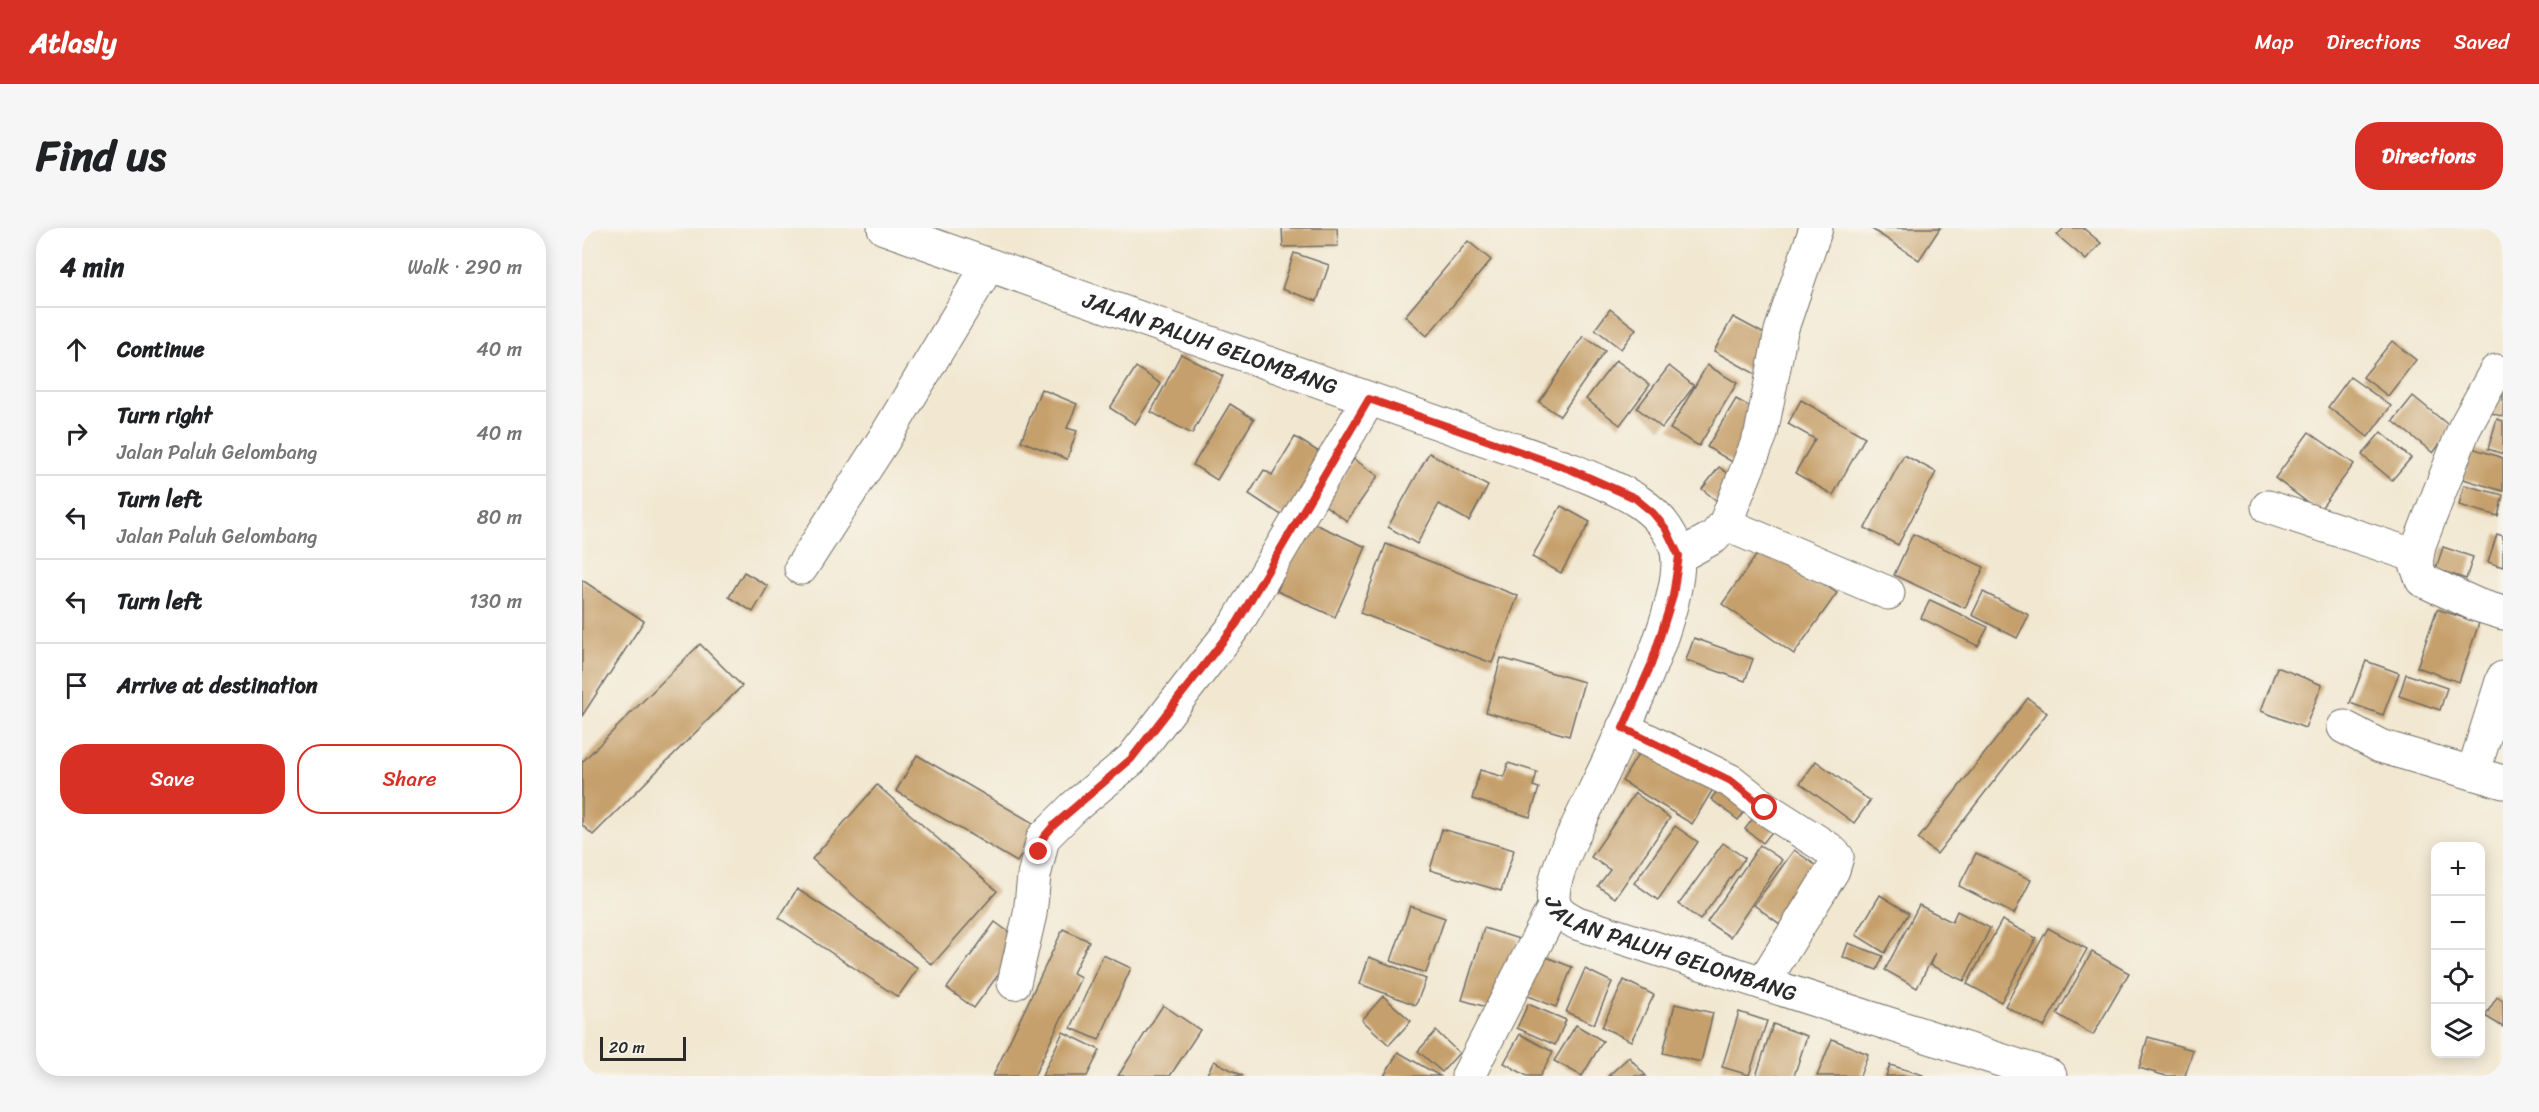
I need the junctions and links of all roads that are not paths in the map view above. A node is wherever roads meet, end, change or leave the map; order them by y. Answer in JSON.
{"nodes":[{"id":1,"x":885,"y":228,"type":"edge"},
{"id":2,"x":1816,"y":228,"type":"edge"},
{"id":3,"x":988,"y":266,"type":"junction"},
{"id":4,"x":2496,"y":371,"type":"dead end"},
{"id":5,"x":1369,"y":399,"type":"junction"},
{"id":6,"x":2268,"y":507,"type":"dead end"},
{"id":7,"x":1725,"y":524,"type":"junction"},
{"id":8,"x":1679,"y":556,"type":"junction"},
{"id":9,"x":2416,"y":556,"type":"junction"},
{"id":10,"x":801,"y":568,"type":"dead end"},
{"id":11,"x":1888,"y":592,"type":"dead end"},
{"id":12,"x":2503,"y":613,"type":"edge"},
{"id":13,"x":2503,"y":678,"type":"edge"},
{"id":14,"x":2344,"y":727,"type":"dead end"},
{"id":15,"x":1623,"y":728,"type":"junction"},
{"id":16,"x":2488,"y":778,"type":"edge"},
{"id":17,"x":1555,"y":905,"type":"junction"},
{"id":18,"x":1014,"y":983,"type":"dead end"},
{"id":19,"x":1763,"y":983,"type":"junction"},
{"id":20,"x":1468,"y":1076,"type":"edge"},
{"id":21,"x":2050,"y":1076,"type":"edge"}],
"edges":[{"from":1,"to":3,"type":"street","name":"JALAN PALUH GELOMBANG"},
{"from":2,"to":7,"type":"street"},
{"from":3,"to":5,"type":"street","name":"JALAN PALUH GELOMBANG"},
{"from":3,"to":10,"type":"street"},
{"from":4,"to":9,"type":"street"},
{"from":5,"to":8,"type":"street","name":"JALAN PALUH GELOMBANG"},
{"from":5,"to":18,"type":"street"},
{"from":6,"to":9,"type":"street"},
{"from":7,"to":8,"type":"street"},
{"from":7,"to":11,"type":"street"},
{"from":8,"to":15,"type":"street","name":"JALAN PALUH GELOMBANG"},
{"from":9,"to":12,"type":"street"},
{"from":13,"to":16,"type":"street"},
{"from":14,"to":16,"type":"street"},
{"from":15,"to":17,"type":"street","name":"JALAN PALUH GELOMBANG"},
{"from":15,"to":19,"type":"street"},
{"from":17,"to":19,"type":"street","name":"JALAN PALUH GELOMBANG"},
{"from":17,"to":20,"type":"street"},
{"from":19,"to":21,"type":"street","name":"JALAN PALUH GELOMBANG"}]}
